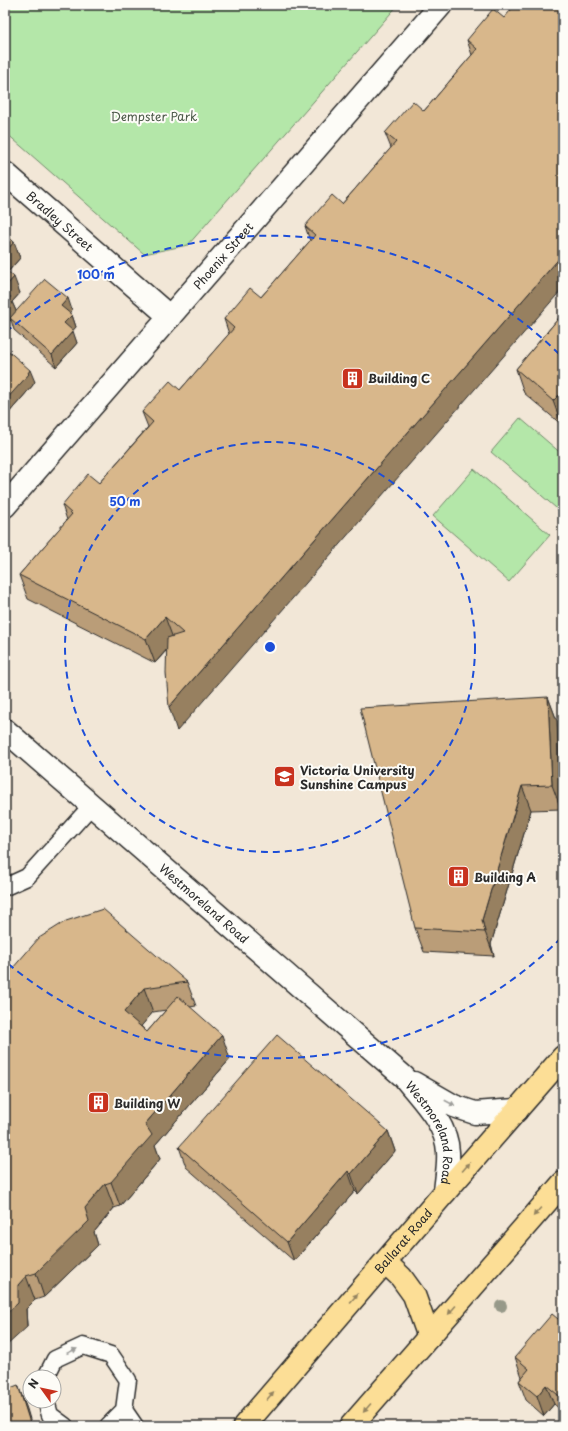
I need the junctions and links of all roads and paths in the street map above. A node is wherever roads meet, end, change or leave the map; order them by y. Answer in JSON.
{"nodes":[{"id":1,"x":441,"y":5,"type":"edge"},
{"id":2,"x":5,"y":173,"type":"edge"},
{"id":3,"x":170,"y":317,"type":"junction"},
{"id":4,"x":5,"y":506,"type":"edge"},
{"id":5,"x":5,"y":730,"type":"edge"},
{"id":6,"x":92,"y":805,"type":"junction"},
{"id":7,"x":5,"y":887,"type":"edge"},
{"id":8,"x":563,"y":1057,"type":"edge"},
{"id":9,"x":404,"y":1077,"type":"junction"},
{"id":10,"x":517,"y":1110,"type":"junction"},
{"id":11,"x":563,"y":1183,"type":"edge"},
{"id":12,"x":445,"y":1192,"type":"junction"},
{"id":13,"x":385,"y":1262,"type":"junction"},
{"id":14,"x":429,"y":1337,"type":"junction"},
{"id":15,"x":50,"y":1369,"type":"edge"},
{"id":16,"x":48,"y":1409,"type":"edge"},
{"id":17,"x":124,"y":1410,"type":"junction"},
{"id":18,"x":65,"y":1426,"type":"edge"},
{"id":19,"x":108,"y":1426,"type":"edge"},
{"id":20,"x":135,"y":1426,"type":"edge"},
{"id":21,"x":244,"y":1426,"type":"edge"},
{"id":22,"x":351,"y":1426,"type":"edge"}],
"edges":[{"from":1,"to":3,"type":"street","name":"Phoenix Street"},
{"from":2,"to":3,"type":"street","name":"Bradley Street"},
{"from":3,"to":4,"type":"street","name":"Phoenix Street"},
{"from":5,"to":6,"type":"street","name":"Westmoreland Road"},
{"from":6,"to":7,"type":"lane"},
{"from":6,"to":9,"type":"street","name":"Westmoreland Road"},
{"from":8,"to":10,"type":"highway","name":"Ballarat Road"},
{"from":9,"to":10,"type":"street","name":"Westmoreland Road","one_way":true},
{"from":9,"to":12,"type":"street","name":"Westmoreland Road"},
{"from":12,"to":10,"type":"highway","name":"Ballarat Road","one_way":true},
{"from":11,"to":14,"type":"highway","one_way":true},
{"from":12,"to":13,"type":"highway","name":"Ballarat Road"},
{"from":13,"to":14,"type":"highway"},
{"from":21,"to":13,"type":"highway","name":"Ballarat Road","one_way":true},
{"from":14,"to":22,"type":"highway","one_way":true},
{"from":15,"to":17,"type":"lane","one_way":true},
{"from":16,"to":18,"type":"lane"},
{"from":17,"to":19,"type":"lane"},
{"from":17,"to":20,"type":"lane"}]}
